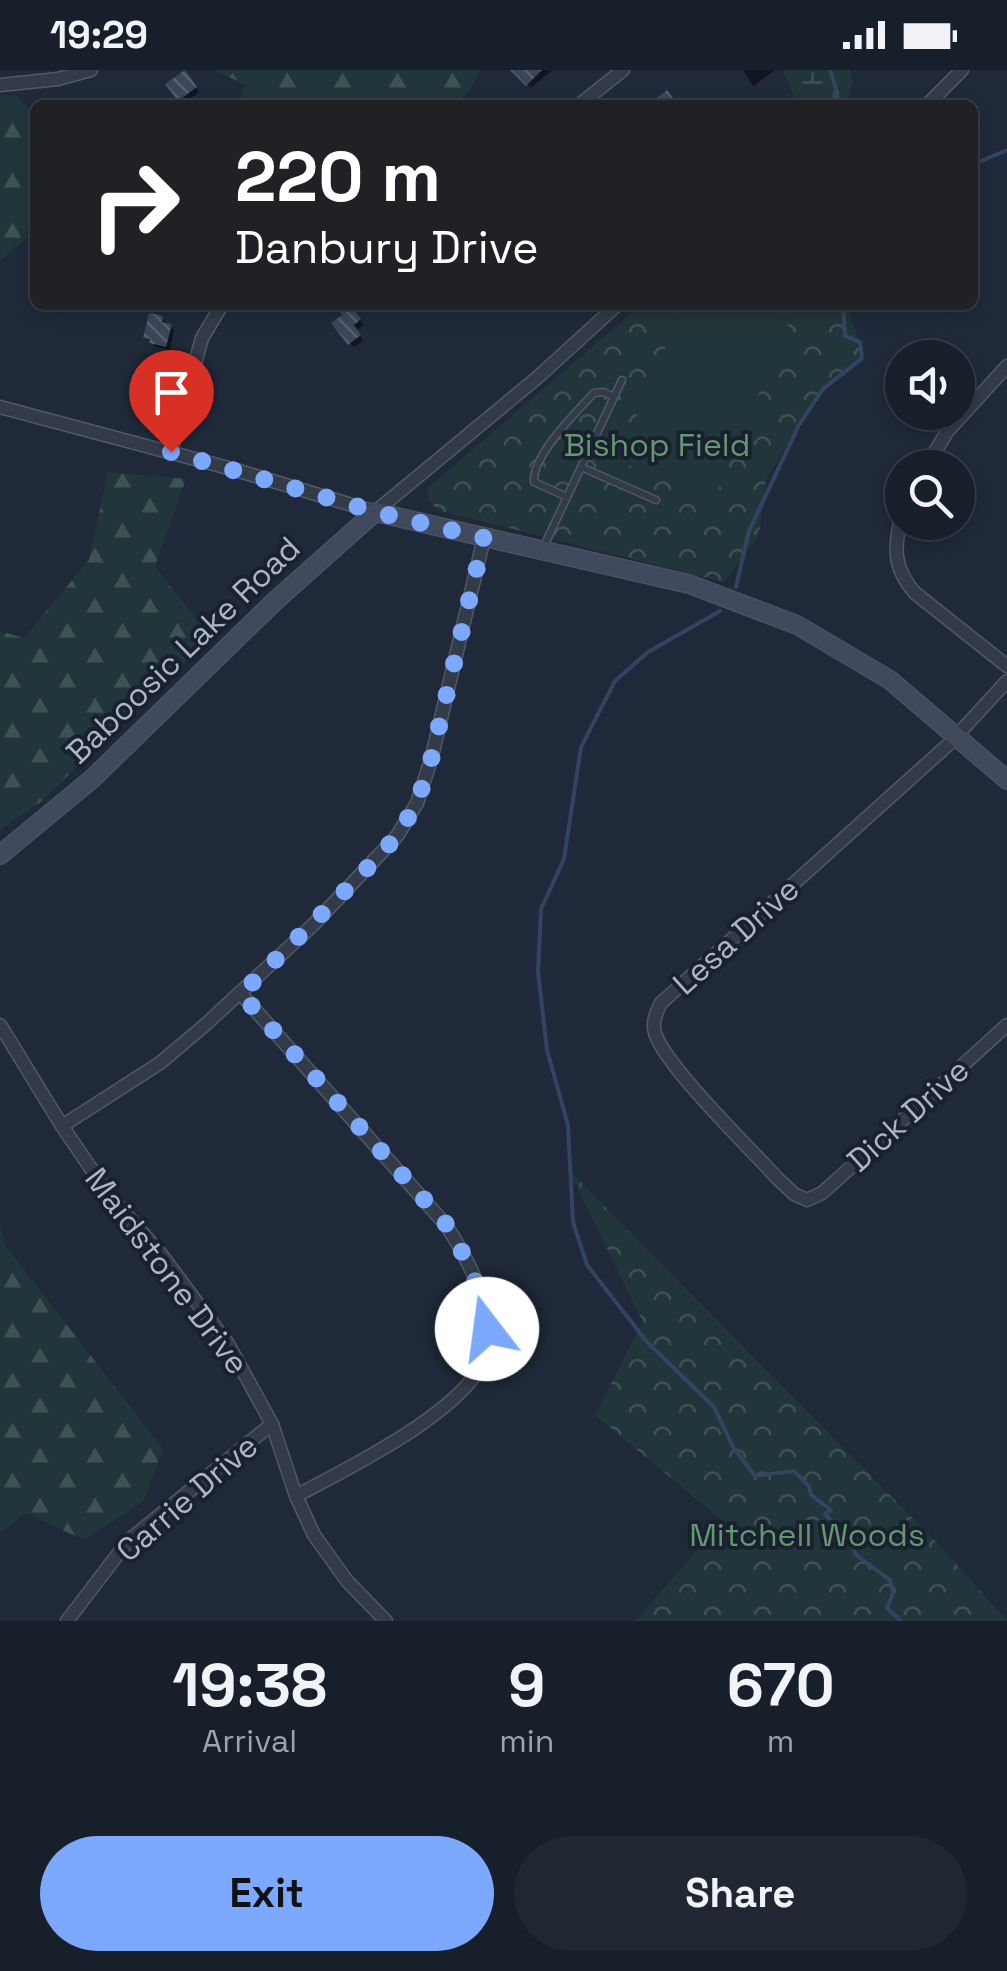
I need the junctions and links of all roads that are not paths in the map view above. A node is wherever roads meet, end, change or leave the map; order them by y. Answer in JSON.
{"nodes":[{"id":1,"x":90,"y":70,"type":"edge"},
{"id":2,"x":622,"y":70,"type":"edge"},
{"id":3,"x":962,"y":70,"type":"edge"},
{"id":4,"x":0,"y":84,"type":"edge"},
{"id":5,"x":585,"y":100,"type":"edge"},
{"id":6,"x":932,"y":100,"type":"edge"},
{"id":7,"x":219,"y":310,"type":"edge"},
{"id":8,"x":612,"y":310,"type":"edge"},
{"id":9,"x":1007,"y":366,"type":"edge"},
{"id":10,"x":622,"y":380,"type":"dead end"},
{"id":11,"x":614,"y":397,"type":"junction"},
{"id":12,"x":0,"y":407,"type":"edge"},
{"id":13,"x":936,"y":450,"type":"edge"},
{"id":14,"x":171,"y":452,"type":"junction"},
{"id":15,"x":581,"y":468,"type":"junction"},
{"id":16,"x":566,"y":497,"type":"junction"},
{"id":17,"x":656,"y":500,"type":"dead end"},
{"id":18,"x":376,"y":512,"type":"junction"},
{"id":19,"x":484,"y":538,"type":"junction"},
{"id":20,"x":897,"y":540,"type":"edge"},
{"id":21,"x":542,"y":552,"type":"junction"},
{"id":22,"x":1007,"y":666,"type":"edge"},
{"id":23,"x":1007,"y":680,"type":"edge"},
{"id":24,"x":958,"y":736,"type":"junction"},
{"id":25,"x":1007,"y":780,"type":"edge"},
{"id":26,"x":0,"y":856,"type":"edge"},
{"id":27,"x":241,"y":994,"type":"junction"},
{"id":28,"x":0,"y":1024,"type":"edge"},
{"id":29,"x":1007,"y":1025,"type":"edge"},
{"id":30,"x":62,"y":1126,"type":"junction"},
{"id":31,"x":807,"y":1200,"type":"joint"},
{"id":32,"x":272,"y":1424,"type":"junction"},
{"id":33,"x":296,"y":1496,"type":"junction"},
{"id":34,"x":67,"y":1621,"type":"edge"},
{"id":35,"x":386,"y":1621,"type":"edge"}],
"edges":[{"from":1,"to":4,"type":"street"},
{"from":2,"to":5,"type":"street"},
{"from":3,"to":6,"type":"street"},
{"from":7,"to":14,"type":"street"},
{"from":8,"to":18,"type":"street"},
{"from":9,"to":13,"type":"street"},
{"from":10,"to":11,"type":"lane"},
{"from":11,"to":15,"type":"lane"},
{"from":11,"to":16,"type":"lane"},
{"from":12,"to":14,"type":"street"},
{"from":14,"to":18,"type":"street"},
{"from":15,"to":16,"type":"lane"},
{"from":15,"to":17,"type":"lane"},
{"from":16,"to":21,"type":"lane"},
{"from":18,"to":19,"type":"street"},
{"from":18,"to":26,"type":"street","name":"Baboosic Lake Road"},
{"from":19,"to":21,"type":"street"},
{"from":19,"to":27,"type":"street"},
{"from":20,"to":22,"type":"street"},
{"from":21,"to":24,"type":"street"},
{"from":23,"to":24,"type":"street"},
{"from":24,"to":25,"type":"street"},
{"from":24,"to":31,"type":"street","name":"Lesa Drive"},
{"from":27,"to":30,"type":"street"},
{"from":27,"to":33,"type":"street"},
{"from":28,"to":30,"type":"street","name":"Maidstone Drive"},
{"from":29,"to":31,"type":"street","name":"Dick Drive"},
{"from":30,"to":32,"type":"street","name":"Maidstone Drive"},
{"from":32,"to":33,"type":"street","name":"Maidstone Drive"},
{"from":32,"to":34,"type":"street","name":"Carrie Drive"},
{"from":33,"to":35,"type":"street","name":"Maidstone Drive"}]}
